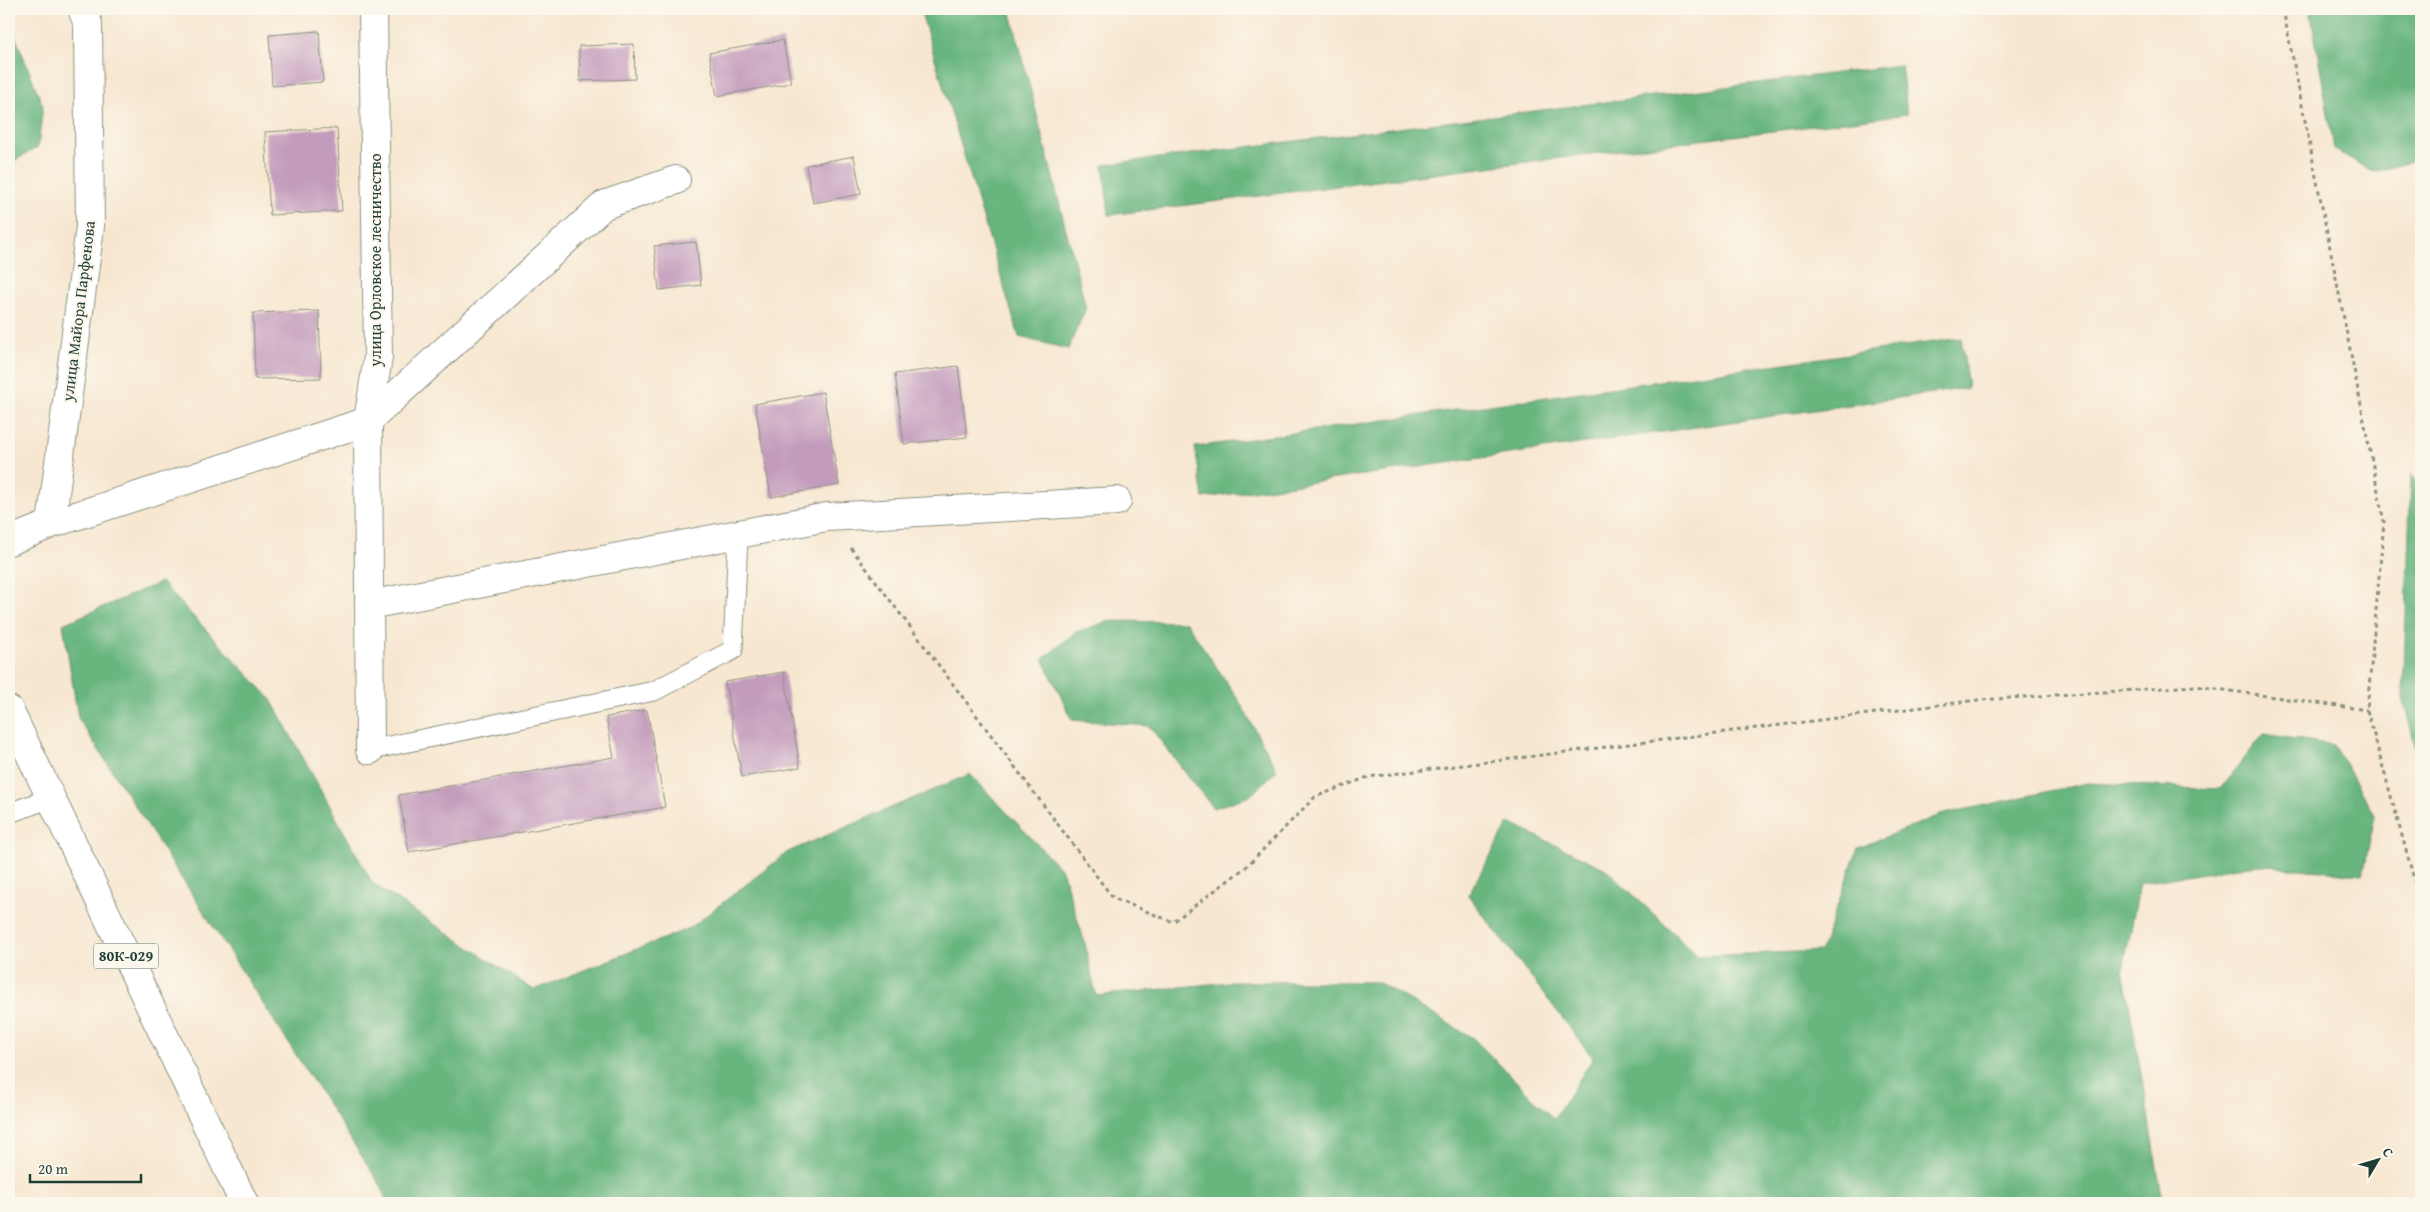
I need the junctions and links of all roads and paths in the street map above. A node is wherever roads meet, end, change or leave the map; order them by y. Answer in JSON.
{"nodes":[{"id":1,"x":82,"y":9,"type":"edge"},
{"id":2,"x":373,"y":9,"type":"edge"},
{"id":3,"x":2283,"y":9,"type":"edge"},
{"id":4,"x":676,"y":180,"type":"dead end"},
{"id":5,"x":368,"y":421,"type":"junction"},
{"id":6,"x":1117,"y":501,"type":"dead end"},
{"id":7,"x":827,"y":517,"type":"junction"},
{"id":8,"x":51,"y":524,"type":"junction"},
{"id":9,"x":738,"y":536,"type":"junction"},
{"id":10,"x":9,"y":541,"type":"edge"},
{"id":11,"x":369,"y":605,"type":"junction"},
{"id":12,"x":9,"y":710,"type":"edge"},
{"id":13,"x":2367,"y":710,"type":"junction"},
{"id":14,"x":370,"y":750,"type":"joint"},
{"id":15,"x":51,"y":798,"type":"junction"},
{"id":16,"x":9,"y":813,"type":"edge"},
{"id":17,"x":2421,"y":904,"type":"edge"},
{"id":18,"x":244,"y":1203,"type":"edge"}],
"edges":[{"from":1,"to":8,"type":"street","name":"улица Майора Парфенова"},
{"from":2,"to":5,"type":"street","name":"улица Орловское лесничество"},
{"from":3,"to":13,"type":"path"},
{"from":4,"to":5,"type":"street"},
{"from":5,"to":8,"type":"street"},
{"from":5,"to":11,"type":"street","name":"улица Орловское лесничество"},
{"from":6,"to":7,"type":"street"},
{"from":7,"to":9,"type":"street"},
{"from":7,"to":13,"type":"path"},
{"from":8,"to":10,"type":"street"},
{"from":9,"to":11,"type":"street"},
{"from":9,"to":14,"type":"lane"},
{"from":11,"to":14,"type":"street","name":"улица Орловское лесничество"},
{"from":12,"to":15,"type":"street","number":"80К-029"},
{"from":13,"to":17,"type":"path"},
{"from":15,"to":16,"type":"lane"},
{"from":15,"to":18,"type":"street","number":"80К-029"}]}
